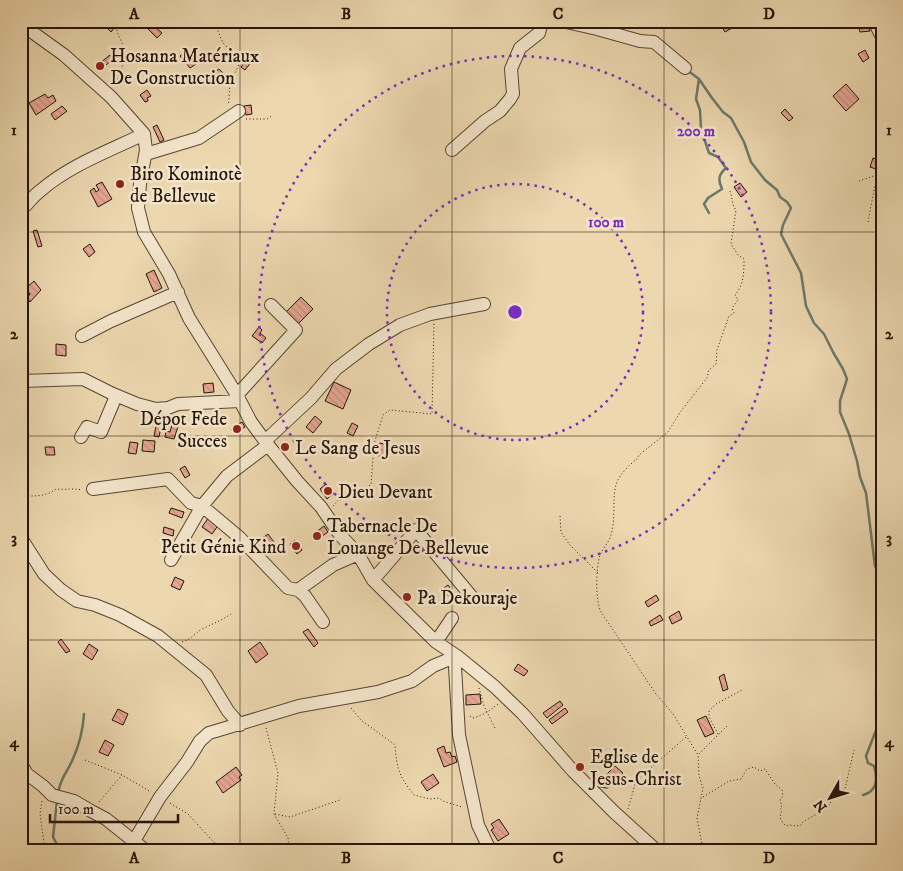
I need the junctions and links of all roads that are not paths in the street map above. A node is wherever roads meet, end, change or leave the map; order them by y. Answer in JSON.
{"nodes":[{"id":1,"x":542,"y":21,"type":"edge"},
{"id":2,"x":562,"y":21,"type":"edge"},
{"id":3,"x":874,"y":21,"type":"edge"},
{"id":4,"x":21,"y":24,"type":"edge"},
{"id":5,"x":882,"y":37,"type":"edge"},
{"id":6,"x":685,"y":68,"type":"dead end"},
{"id":7,"x":233,"y":112,"type":"road end"},
{"id":8,"x":144,"y":134,"type":"junction"},
{"id":9,"x":452,"y":150,"type":"dead end"},
{"id":10,"x":146,"y":154,"type":"junction"},
{"id":11,"x":21,"y":210,"type":"edge"},
{"id":12,"x":178,"y":292,"type":"junction"},
{"id":13,"x":484,"y":304,"type":"dead end"},
{"id":14,"x":271,"y":305,"type":"dead end"},
{"id":15,"x":82,"y":336,"type":"dead end"},
{"id":16,"x":21,"y":381,"type":"edge"},
{"id":17,"x":116,"y":396,"type":"junction"},
{"id":18,"x":239,"y":398,"type":"junction"},
{"id":19,"x":81,"y":436,"type":"dead end"},
{"id":20,"x":267,"y":443,"type":"junction"},
{"id":21,"x":93,"y":489,"type":"road end"},
{"id":22,"x":202,"y":506,"type":"junction"},
{"id":23,"x":21,"y":538,"type":"edge"},
{"id":24,"x":358,"y":554,"type":"junction"},
{"id":25,"x":171,"y":560,"type":"dead end"},
{"id":26,"x":373,"y":580,"type":"junction"},
{"id":27,"x":298,"y":590,"type":"junction"},
{"id":28,"x":472,"y":597,"type":"dead end"},
{"id":29,"x":452,"y":618,"type":"dead end"},
{"id":30,"x":323,"y":622,"type":"dead end"},
{"id":31,"x":436,"y":642,"type":"junction"},
{"id":32,"x":458,"y":656,"type":"junction"},
{"id":33,"x":240,"y":724,"type":"junction"},
{"id":34,"x":21,"y":764,"type":"edge"},
{"id":35,"x":134,"y":841,"type":"junction"},
{"id":36,"x":145,"y":850,"type":"edge"},
{"id":37,"x":490,"y":850,"type":"edge"},
{"id":38,"x":656,"y":850,"type":"edge"}],
"edges":[{"from":1,"to":9,"type":"street"},
{"from":2,"to":6,"type":"street"},
{"from":3,"to":5,"type":"street"},
{"from":4,"to":8,"type":"street"},
{"from":7,"to":10,"type":"street"},
{"from":8,"to":10,"type":"street"},
{"from":8,"to":11,"type":"street"},
{"from":10,"to":12,"type":"street"},
{"from":12,"to":15,"type":"street"},
{"from":12,"to":18,"type":"street"},
{"from":13,"to":20,"type":"street"},
{"from":14,"to":18,"type":"street"},
{"from":16,"to":17,"type":"street"},
{"from":17,"to":18,"type":"street"},
{"from":17,"to":19,"type":"street"},
{"from":18,"to":20,"type":"street"},
{"from":20,"to":22,"type":"street"},
{"from":20,"to":24,"type":"street"},
{"from":21,"to":22,"type":"street"},
{"from":22,"to":25,"type":"street"},
{"from":22,"to":27,"type":"street"},
{"from":23,"to":33,"type":"street"},
{"from":24,"to":26,"type":"street"},
{"from":24,"to":27,"type":"street"},
{"from":26,"to":28,"type":"street"},
{"from":26,"to":31,"type":"street"},
{"from":27,"to":30,"type":"street"},
{"from":29,"to":31,"type":"street"},
{"from":31,"to":32,"type":"street"},
{"from":32,"to":33,"type":"street"},
{"from":32,"to":37,"type":"street"},
{"from":32,"to":38,"type":"street"},
{"from":33,"to":35,"type":"street"},
{"from":34,"to":35,"type":"street"},
{"from":35,"to":36,"type":"street"}]}
